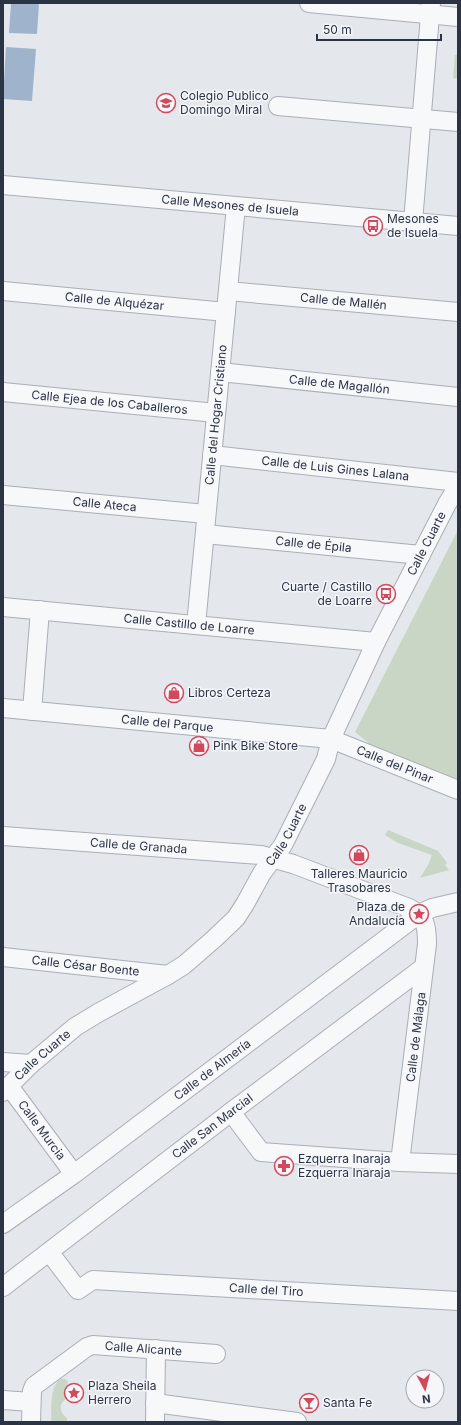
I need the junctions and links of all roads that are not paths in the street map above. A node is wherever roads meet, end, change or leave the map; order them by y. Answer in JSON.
{"nodes":[{"id":1,"x":309,"y":3,"type":"edge"},
{"id":2,"x":431,"y":9,"type":"edge"},
{"id":3,"x":458,"y":17,"type":"edge"},
{"id":4,"x":278,"y":106,"type":"dead end"},
{"id":5,"x":422,"y":119,"type":"junction"},
{"id":6,"x":458,"y":122,"type":"edge"},
{"id":7,"x":3,"y":185,"type":"edge"},
{"id":8,"x":236,"y":206,"type":"junction"},
{"id":9,"x":413,"y":222,"type":"junction"},
{"id":10,"x":458,"y":226,"type":"edge"},
{"id":11,"x":3,"y":291,"type":"edge"},
{"id":12,"x":228,"y":291,"type":"junction"},
{"id":13,"x":226,"y":312,"type":"junction"},
{"id":14,"x":458,"y":312,"type":"edge"},
{"id":15,"x":220,"y":372,"type":"junction"},
{"id":16,"x":3,"y":392,"type":"edge"},
{"id":17,"x":458,"y":397,"type":"edge"},
{"id":18,"x":216,"y":413,"type":"junction"},
{"id":19,"x":212,"y":455,"type":"junction"},
{"id":20,"x":458,"y":482,"type":"edge"},
{"id":21,"x":458,"y":486,"type":"edge"},
{"id":22,"x":3,"y":494,"type":"edge"},
{"id":23,"x":206,"y":514,"type":"junction"},
{"id":24,"x":205,"y":534,"type":"junction"},
{"id":25,"x":422,"y":555,"type":"junction"},
{"id":26,"x":3,"y":606,"type":"edge"},
{"id":27,"x":40,"y":610,"type":"junction"},
{"id":28,"x":196,"y":625,"type":"junction"},
{"id":29,"x":376,"y":642,"type":"junction"},
{"id":30,"x":3,"y":708,"type":"edge"},
{"id":31,"x":32,"y":711,"type":"junction"},
{"id":32,"x":331,"y":739,"type":"junction"},
{"id":33,"x":458,"y":790,"type":"edge"},
{"id":34,"x":3,"y":836,"type":"edge"},
{"id":35,"x":273,"y":858,"type":"junction"},
{"id":36,"x":458,"y":902,"type":"edge"},
{"id":37,"x":419,"y":914,"type":"junction"},
{"id":38,"x":3,"y":957,"type":"edge"},
{"id":39,"x":424,"y":968,"type":"junction"},
{"id":40,"x":168,"y":975,"type":"junction"},
{"id":41,"x":3,"y":1062,"type":"edge"},
{"id":42,"x":31,"y":1064,"type":"junction"},
{"id":43,"x":6,"y":1089,"type":"edge"},
{"id":44,"x":231,"y":1112,"type":"junction"},
{"id":45,"x":400,"y":1162,"type":"junction"},
{"id":46,"x":458,"y":1164,"type":"edge"},
{"id":47,"x":74,"y":1174,"type":"junction"},
{"id":48,"x":3,"y":1224,"type":"edge"},
{"id":49,"x":50,"y":1252,"type":"junction"},
{"id":50,"x":3,"y":1287,"type":"edge"},
{"id":51,"x":458,"y":1301,"type":"edge"},
{"id":52,"x":156,"y":1349,"type":"junction"},
{"id":53,"x":216,"y":1354,"type":"dead end"},
{"id":54,"x":3,"y":1400,"type":"edge"},
{"id":55,"x":31,"y":1402,"type":"junction"},
{"id":56,"x":155,"y":1403,"type":"junction"},
{"id":57,"x":30,"y":1422,"type":"edge"},
{"id":58,"x":155,"y":1422,"type":"edge"},
{"id":59,"x":297,"y":1422,"type":"edge"}],
"edges":[{"from":1,"to":2,"type":"street"},
{"from":2,"to":3,"type":"street"},
{"from":2,"to":5,"type":"street"},
{"from":4,"to":5,"type":"street"},
{"from":5,"to":6,"type":"street"},
{"from":5,"to":9,"type":"street"},
{"from":7,"to":8,"type":"street","name":"Calle Mesones de Isuela"},
{"from":8,"to":9,"type":"street","name":"Calle Mesones de Isuela"},
{"from":8,"to":12,"type":"street","name":"Calle del Hogar Cristiano"},
{"from":9,"to":10,"type":"street","name":"Calle Mesones de Isuela"},
{"from":11,"to":13,"type":"street","name":"Calle de Alquézar"},
{"from":12,"to":13,"type":"street","name":"Calle del Hogar Cristiano"},
{"from":12,"to":14,"type":"street","name":"Calle de Mallén"},
{"from":13,"to":15,"type":"street","name":"Calle del Hogar Cristiano"},
{"from":15,"to":17,"type":"street","name":"Calle de Magallón"},
{"from":15,"to":18,"type":"street","name":"Calle del Hogar Cristiano"},
{"from":16,"to":18,"type":"street","name":"Calle Ejea de los Caballeros"},
{"from":18,"to":19,"type":"street","name":"Calle del Hogar Cristiano"},
{"from":19,"to":20,"type":"street","name":"Calle de Luis Gines Lalana"},
{"from":19,"to":23,"type":"street","name":"Calle del Hogar Cristiano"},
{"from":21,"to":25,"type":"street","name":"Calle Cuarte"},
{"from":22,"to":23,"type":"street","name":"Calle Ateca"},
{"from":23,"to":24,"type":"street","name":"Calle del Hogar Cristiano"},
{"from":24,"to":25,"type":"street","name":"Calle de Épila"},
{"from":24,"to":28,"type":"street","name":"Calle del Hogar Cristiano"},
{"from":25,"to":29,"type":"street","name":"Calle Cuarte"},
{"from":26,"to":27,"type":"street","name":"Calle Castillo de Loarre"},
{"from":27,"to":28,"type":"street","name":"Calle Castillo de Loarre"},
{"from":27,"to":31,"type":"street"},
{"from":28,"to":29,"type":"street","name":"Calle Castillo de Loarre"},
{"from":29,"to":32,"type":"street","name":"Calle Cuarte"},
{"from":30,"to":31,"type":"street","name":"Calle del Parque"},
{"from":31,"to":32,"type":"street","name":"Calle del Parque"},
{"from":32,"to":33,"type":"street","name":"Calle del Pinar"},
{"from":32,"to":35,"type":"street","name":"Calle Cuarte"},
{"from":34,"to":35,"type":"street","name":"Calle de Granada"},
{"from":35,"to":37,"type":"street","name":"Calle de Granada"},
{"from":35,"to":40,"type":"street","name":"Calle Cuarte"},
{"from":36,"to":37,"type":"street","name":"Calle de Almería"},
{"from":37,"to":39,"type":"street","name":"Calle de Málaga"},
{"from":37,"to":47,"type":"street","name":"Calle de Almería"},
{"from":38,"to":40,"type":"street","name":"Calle César Boente"},
{"from":39,"to":44,"type":"street","name":"Calle San Marcial"},
{"from":39,"to":45,"type":"street","name":"Calle de Málaga"},
{"from":40,"to":42,"type":"street","name":"Calle Cuarte"},
{"from":41,"to":42,"type":"street"},
{"from":42,"to":43,"type":"street","name":"Calle Cuarte"},
{"from":43,"to":47,"type":"street","name":"Calle Murcia"},
{"from":44,"to":45,"type":"street"},
{"from":44,"to":49,"type":"street","name":"Calle San Marcial"},
{"from":45,"to":46,"type":"street"},
{"from":47,"to":48,"type":"street","name":"Calle de Almería"},
{"from":49,"to":50,"type":"street","name":"Calle San Marcial"},
{"from":49,"to":51,"type":"street","name":"Calle del Tiro"},
{"from":52,"to":53,"type":"street","name":"Calle Alicante"},
{"from":52,"to":55,"type":"street","name":"Calle Alicante"},
{"from":52,"to":56,"type":"street"},
{"from":54,"to":55,"type":"street"},
{"from":55,"to":57,"type":"street","name":"Calle Alicante"},
{"from":56,"to":58,"type":"street"},
{"from":56,"to":59,"type":"street"}]}
